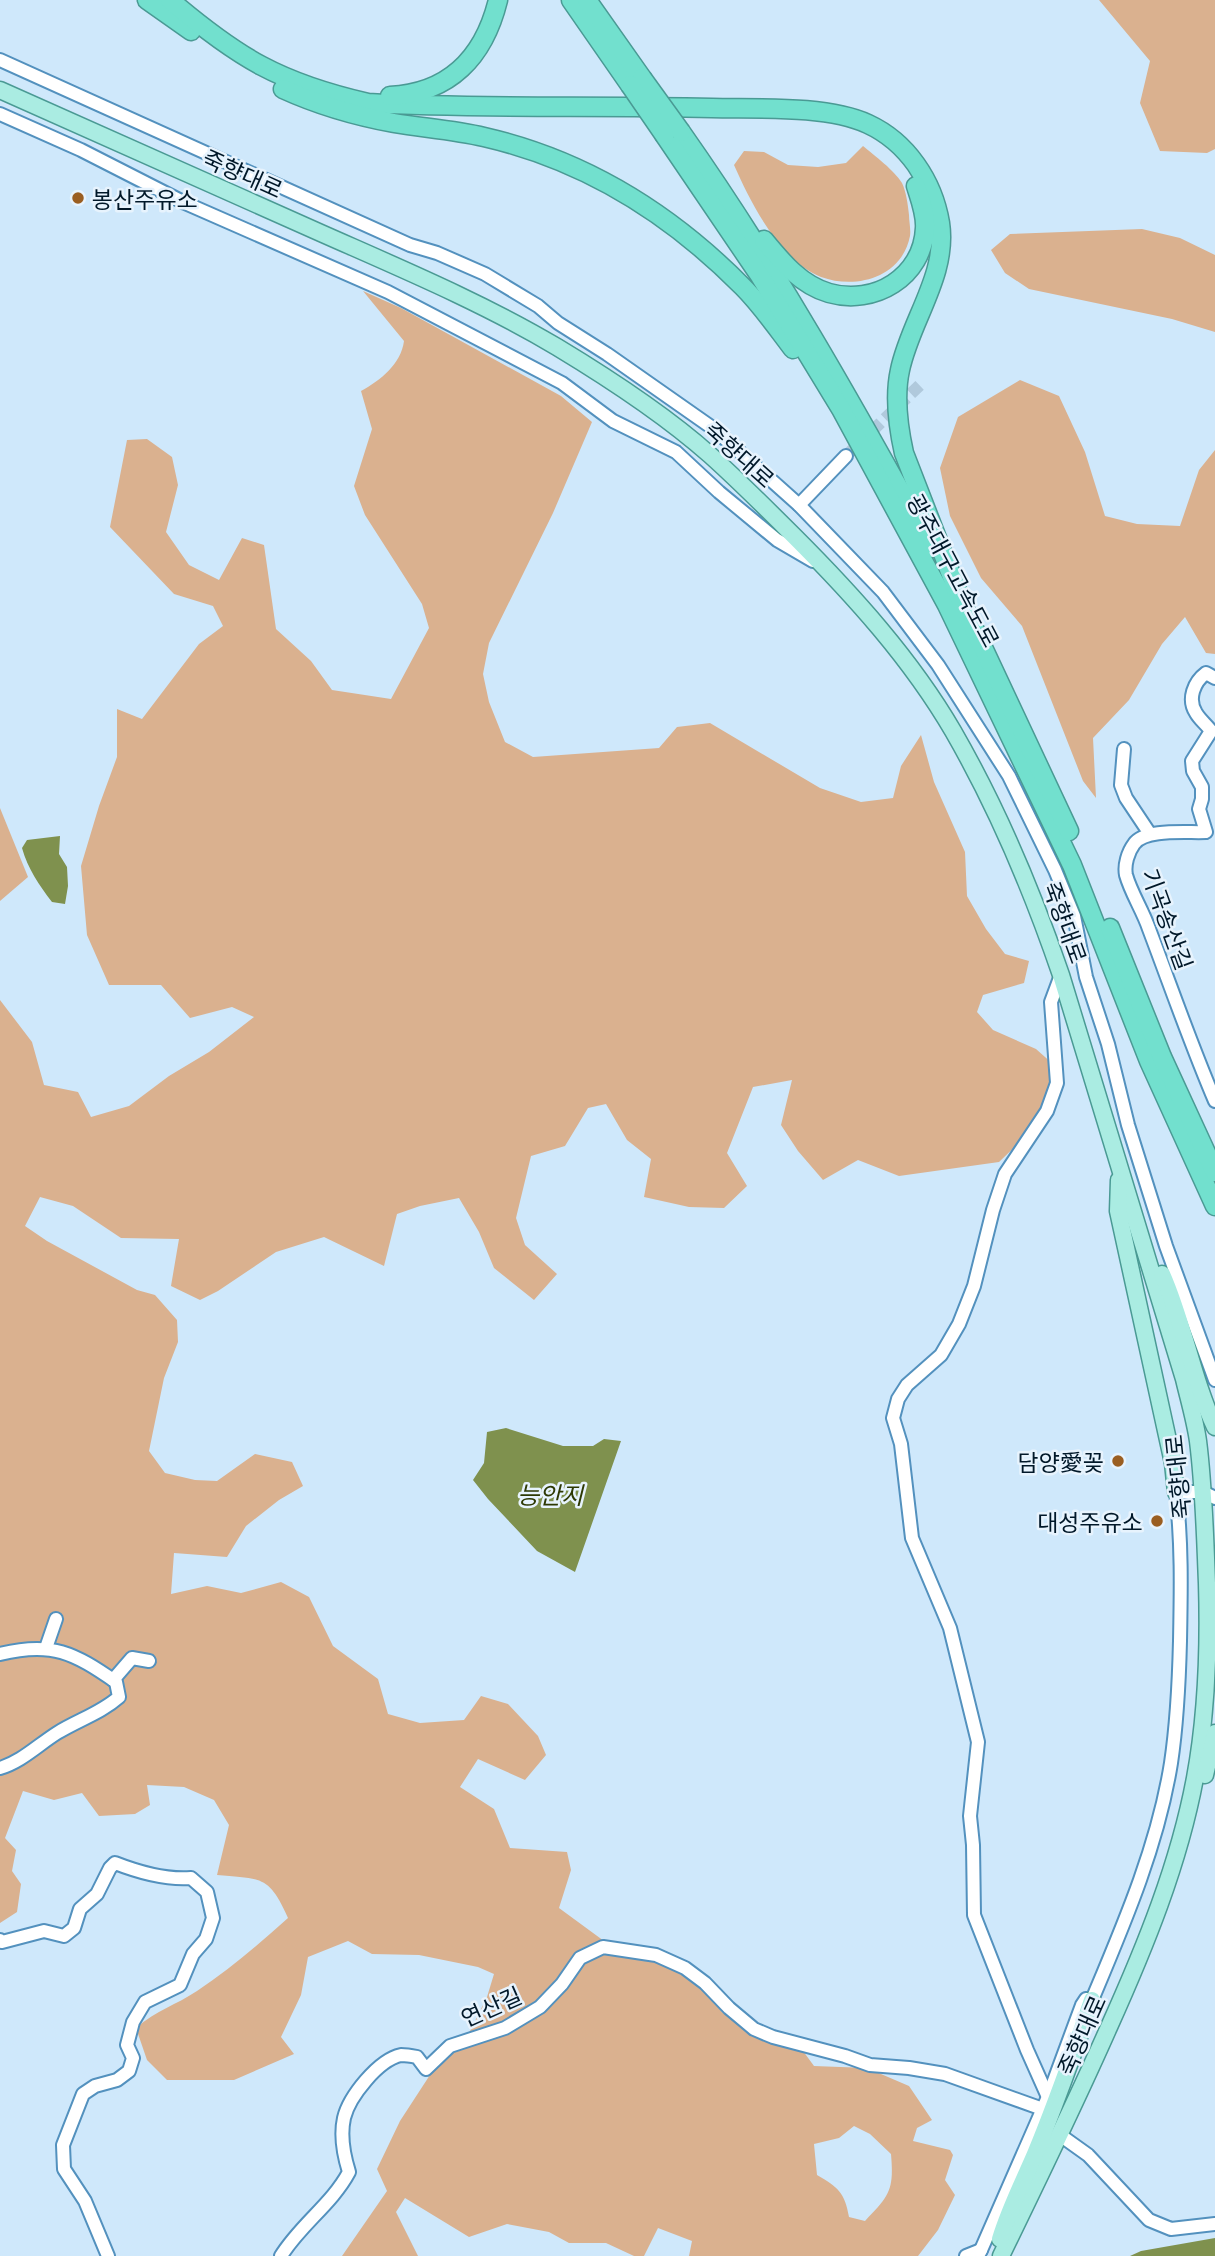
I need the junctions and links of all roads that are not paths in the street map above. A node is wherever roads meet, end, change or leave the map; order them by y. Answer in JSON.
{"nodes":[{"id":1,"x":147,"y":0,"type":"edge"},
{"id":2,"x":170,"y":0,"type":"edge"},
{"id":3,"x":498,"y":0,"type":"edge"},
{"id":4,"x":571,"y":0,"type":"edge"},
{"id":5,"x":587,"y":0,"type":"edge"},
{"id":6,"x":0,"y":60,"type":"edge"},
{"id":7,"x":636,"y":82,"type":"junction"},
{"id":8,"x":0,"y":90,"type":"edge"},
{"id":9,"x":325,"y":99,"type":"junction"},
{"id":10,"x":0,"y":114,"type":"edge"},
{"id":11,"x":673,"y":134,"type":"junction"},
{"id":12,"x":721,"y":189,"type":"junction"},
{"id":13,"x":841,"y":409,"type":"junction"},
{"id":14,"x":846,"y":456,"type":"tunnel mouth"},
{"id":15,"x":799,"y":505,"type":"junction"},
{"id":16,"x":828,"y":570,"type":"junction"},
{"id":17,"x":961,"y":600,"type":"junction"},
{"id":18,"x":1215,"y":678,"type":"edge"},
{"id":19,"x":1124,"y":749,"type":"dead end"},
{"id":20,"x":1150,"y":834,"type":"junction"},
{"id":21,"x":1210,"y":835,"type":"edge"},
{"id":22,"x":1061,"y":975,"type":"junction"},
{"id":23,"x":1215,"y":1101,"type":"edge"},
{"id":24,"x":1120,"y":1167,"type":"junction"},
{"id":25,"x":1215,"y":1172,"type":"edge"},
{"id":26,"x":1215,"y":1206,"type":"edge"},
{"id":27,"x":1143,"y":1244,"type":"junction"},
{"id":28,"x":1215,"y":1380,"type":"edge"},
{"id":29,"x":1215,"y":1427,"type":"edge"},
{"id":30,"x":1176,"y":1492,"type":"junction"},
{"id":31,"x":1209,"y":1495,"type":"edge"},
{"id":32,"x":56,"y":1619,"type":"dead end"},
{"id":33,"x":46,"y":1648,"type":"junction"},
{"id":34,"x":0,"y":1654,"type":"edge"},
{"id":35,"x":149,"y":1661,"type":"dead end"},
{"id":36,"x":113,"y":1680,"type":"junction"},
{"id":37,"x":1215,"y":1733,"type":"edge"},
{"id":38,"x":0,"y":1768,"type":"edge"},
{"id":39,"x":1184,"y":1822,"type":"junction"},
{"id":40,"x":0,"y":1940,"type":"edge"},
{"id":41,"x":1091,"y":2000,"type":"joint"},
{"id":42,"x":1047,"y":2106,"type":"junction"},
{"id":43,"x":1060,"y":2135,"type":"junction"},
{"id":44,"x":1215,"y":2224,"type":"edge"},
{"id":45,"x":985,"y":2254,"type":"edge"},
{"id":46,"x":108,"y":2256,"type":"edge"},
{"id":47,"x":281,"y":2256,"type":"edge"},
{"id":48,"x":966,"y":2256,"type":"edge"},
{"id":49,"x":1001,"y":2256,"type":"edge"}],
"edges":[{"from":1,"to":9,"type":"highway"},
{"from":2,"to":9,"type":"highway"},
{"from":3,"to":9,"type":"highway"},
{"from":4,"to":7,"type":"highway","name":"광주대구고속도로"},
{"from":5,"to":7,"type":"highway","name":"광주대구고속도로"},
{"from":6,"to":15,"type":"street"},
{"from":7,"to":11,"type":"highway","name":"광주대구고속도로","bridge":true},
{"from":8,"to":16,"type":"main road","name":"죽향대로"},
{"from":9,"to":12,"type":"highway"},
{"from":9,"to":13,"type":"highway"},
{"from":9,"to":17,"type":"highway"},
{"from":10,"to":16,"type":"street"},
{"from":11,"to":12,"type":"highway","name":"광주대구고속도로"},
{"from":11,"to":13,"type":"highway","name":"광주대구고속도로"},
{"from":12,"to":17,"type":"highway","name":"광주대구고속도로"},
{"from":13,"to":26,"type":"highway","name":"광주대구고속도로"},
{"from":14,"to":15,"type":"street"},
{"from":15,"to":28,"type":"street"},
{"from":16,"to":22,"type":"main road","name":"죽향대로"},
{"from":17,"to":25,"type":"highway","name":"광주대구고속도로"},
{"from":18,"to":21,"type":"street","name":"기곡송산길"},
{"from":19,"to":20,"type":"street"},
{"from":20,"to":21,"type":"street","name":"기곡송산길"},
{"from":20,"to":23,"type":"street","name":"기곡송산길"},
{"from":22,"to":24,"type":"main road","name":"죽향대로"},
{"from":22,"to":42,"type":"street"},
{"from":24,"to":27,"type":"main road","name":"죽향대로"},
{"from":24,"to":30,"type":"main road"},
{"from":27,"to":29,"type":"main road"},
{"from":27,"to":31,"type":"main road","name":"죽향대로"},
{"from":30,"to":31,"type":"street"},
{"from":30,"to":41,"type":"street"},
{"from":31,"to":39,"type":"main road","name":"죽향대로"},
{"from":32,"to":33,"type":"street"},
{"from":33,"to":34,"type":"street"},
{"from":33,"to":36,"type":"street"},
{"from":35,"to":36,"type":"street"},
{"from":36,"to":38,"type":"street"},
{"from":37,"to":39,"type":"main road"},
{"from":39,"to":43,"type":"main road","name":"죽향대로"},
{"from":40,"to":46,"type":"street"},
{"from":41,"to":42,"type":"main road"},
{"from":42,"to":45,"type":"main road"},
{"from":42,"to":47,"type":"street","name":"연산길"},
{"from":43,"to":44,"type":"street"},
{"from":43,"to":49,"type":"main road","name":"죽향대로"},
{"from":45,"to":48,"type":"street"}]}
